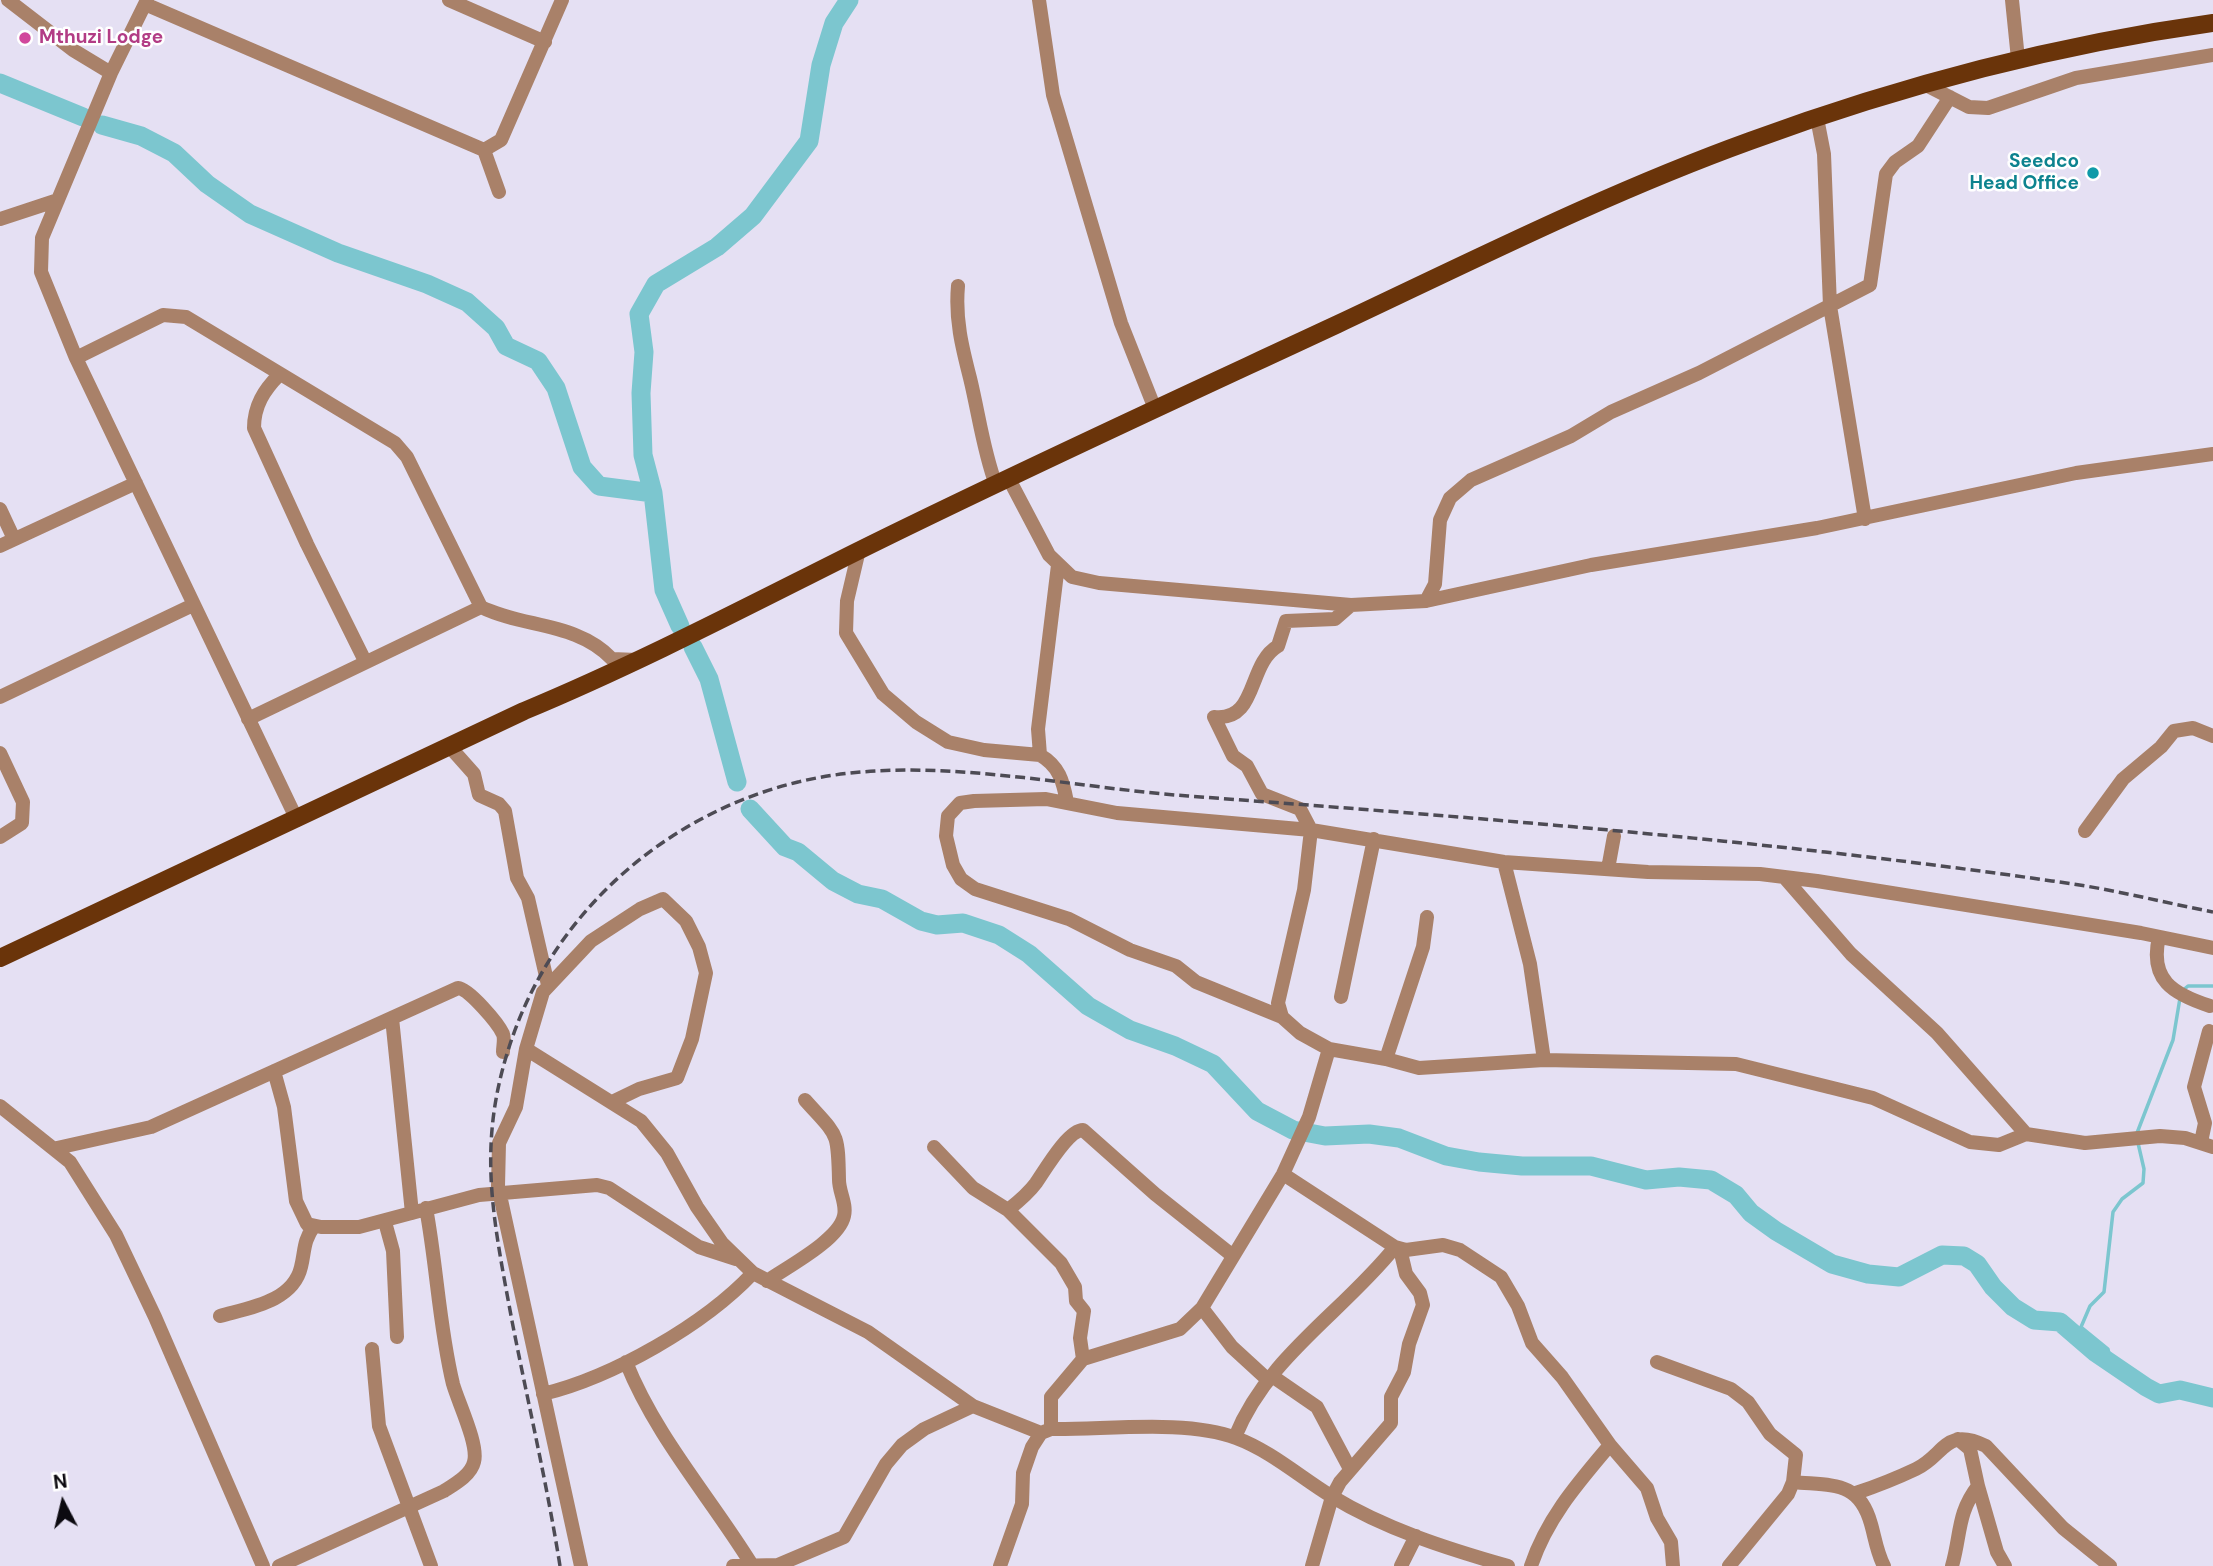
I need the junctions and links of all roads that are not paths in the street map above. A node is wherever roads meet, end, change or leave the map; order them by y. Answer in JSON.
{"nodes":[{"id":1,"x":8,"y":0,"type":"edge"},
{"id":2,"x":449,"y":0,"type":"edge"},
{"id":3,"x":562,"y":0,"type":"edge"},
{"id":4,"x":1039,"y":0,"type":"edge"},
{"id":5,"x":2012,"y":0,"type":"edge"},
{"id":6,"x":146,"y":2,"type":"edge"},
{"id":7,"x":2213,"y":23,"type":"edge"},
{"id":8,"x":545,"y":42,"type":"junction"},
{"id":9,"x":2213,"y":55,"type":"edge"},
{"id":10,"x":2018,"y":59,"type":"junction"},
{"id":11,"x":111,"y":73,"type":"junction"},
{"id":12,"x":1926,"y":85,"type":"junction"},
{"id":13,"x":1950,"y":97,"type":"junction"},
{"id":14,"x":1816,"y":118,"type":"junction"},
{"id":15,"x":484,"y":150,"type":"junction"},
{"id":16,"x":499,"y":191,"type":"dead end"},
{"id":17,"x":58,"y":200,"type":"junction"},
{"id":18,"x":0,"y":219,"type":"edge"},
{"id":19,"x":958,"y":286,"type":"dead end"},
{"id":20,"x":1830,"y":306,"type":"junction"},
{"id":21,"x":76,"y":358,"type":"junction"},
{"id":22,"x":279,"y":375,"type":"junction"},
{"id":23,"x":1155,"y":410,"type":"junction"},
{"id":24,"x":2213,"y":454,"type":"edge"},
{"id":25,"x":1003,"y":482,"type":"junction"},
{"id":26,"x":136,"y":483,"type":"junction"},
{"id":27,"x":0,"y":509,"type":"edge"},
{"id":28,"x":1865,"y":519,"type":"junction"},
{"id":29,"x":15,"y":539,"type":"junction"},
{"id":30,"x":0,"y":546,"type":"edge"},
{"id":31,"x":859,"y":550,"type":"junction"},
{"id":32,"x":1058,"y":565,"type":"junction"},
{"id":33,"x":1426,"y":601,"type":"junction"},
{"id":34,"x":193,"y":605,"type":"junction"},
{"id":35,"x":1352,"y":606,"type":"junction"},
{"id":36,"x":481,"y":607,"type":"junction"},
{"id":37,"x":638,"y":660,"type":"junction"},
{"id":38,"x":365,"y":661,"type":"junction"},
{"id":39,"x":0,"y":697,"type":"edge"},
{"id":40,"x":248,"y":719,"type":"junction"},
{"id":41,"x":2213,"y":736,"type":"edge"},
{"id":42,"x":450,"y":747,"type":"junction"},
{"id":43,"x":0,"y":753,"type":"edge"},
{"id":44,"x":1040,"y":755,"type":"junction"},
{"id":45,"x":1067,"y":802,"type":"junction"},
{"id":46,"x":297,"y":820,"type":"junction"},
{"id":47,"x":1311,"y":830,"type":"junction"},
{"id":48,"x":2085,"y":831,"type":"dead end"},
{"id":49,"x":1614,"y":836,"type":"dead end"},
{"id":50,"x":0,"y":837,"type":"edge"},
{"id":51,"x":1374,"y":839,"type":"junction"},
{"id":52,"x":1504,"y":862,"type":"junction"},
{"id":53,"x":1608,"y":869,"type":"junction"},
{"id":54,"x":1784,"y":877,"type":"junction"},
{"id":55,"x":1427,"y":917,"type":"dead end"},
{"id":56,"x":2159,"y":936,"type":"junction"},
{"id":57,"x":2213,"y":948,"type":"edge"},
{"id":58,"x":0,"y":958,"type":"edge"},
{"id":59,"x":548,"y":985,"type":"junction"},
{"id":60,"x":1340,"y":997,"type":"dead end"},
{"id":61,"x":2210,"y":1006,"type":"dead end"},
{"id":62,"x":1282,"y":1017,"type":"junction"},
{"id":63,"x":392,"y":1018,"type":"junction"},
{"id":64,"x":2209,"y":1031,"type":"dead end"},
{"id":65,"x":526,"y":1049,"type":"junction"},
{"id":66,"x":1329,"y":1049,"type":"junction"},
{"id":67,"x":503,"y":1052,"type":"dead end"},
{"id":68,"x":1386,"y":1059,"type":"junction"},
{"id":69,"x":1544,"y":1060,"type":"junction"},
{"id":70,"x":274,"y":1071,"type":"junction"},
{"id":71,"x":805,"y":1100,"type":"dead end"},
{"id":72,"x":612,"y":1102,"type":"junction"},
{"id":73,"x":0,"y":1105,"type":"edge"},
{"id":74,"x":2026,"y":1134,"type":"junction"},
{"id":75,"x":2207,"y":1144,"type":"edge"},
{"id":76,"x":933,"y":1147,"type":"dead end"},
{"id":77,"x":57,"y":1148,"type":"junction"},
{"id":78,"x":1283,"y":1174,"type":"junction"},
{"id":79,"x":500,"y":1194,"type":"junction"},
{"id":80,"x":1008,"y":1210,"type":"junction"},
{"id":81,"x":419,"y":1211,"type":"junction"},
{"id":82,"x":386,"y":1222,"type":"junction"},
{"id":83,"x":314,"y":1226,"type":"junction"},
{"id":84,"x":1398,"y":1248,"type":"junction"},
{"id":85,"x":1233,"y":1256,"type":"junction"},
{"id":86,"x":736,"y":1259,"type":"junction"},
{"id":87,"x":753,"y":1273,"type":"junction"},
{"id":88,"x":767,"y":1281,"type":"junction"},
{"id":89,"x":1202,"y":1308,"type":"junction"},
{"id":90,"x":220,"y":1316,"type":"dead end"},
{"id":91,"x":397,"y":1337,"type":"dead end"},
{"id":92,"x":372,"y":1349,"type":"dead end"},
{"id":93,"x":1083,"y":1359,"type":"junction"},
{"id":94,"x":626,"y":1362,"type":"junction"},
{"id":95,"x":1657,"y":1362,"type":"dead end"},
{"id":96,"x":1270,"y":1378,"type":"junction"},
{"id":97,"x":543,"y":1394,"type":"junction"},
{"id":98,"x":974,"y":1406,"type":"junction"},
{"id":99,"x":1046,"y":1431,"type":"junction"},
{"id":100,"x":1235,"y":1437,"type":"junction"},
{"id":101,"x":1958,"y":1438,"type":"junction"},
{"id":102,"x":1610,"y":1446,"type":"junction"},
{"id":103,"x":1350,"y":1469,"type":"junction"},
{"id":104,"x":1793,"y":1482,"type":"junction"},
{"id":105,"x":1978,"y":1486,"type":"junction"},
{"id":106,"x":1856,"y":1493,"type":"junction"},
{"id":107,"x":1332,"y":1497,"type":"junction"},
{"id":108,"x":408,"y":1508,"type":"junction"},
{"id":109,"x":1416,"y":1536,"type":"junction"},
{"id":110,"x":752,"y":1565,"type":"edge"},
{"id":111,"x":778,"y":1565,"type":"edge"},
{"id":112,"x":263,"y":1566,"type":"edge"},
{"id":113,"x":279,"y":1566,"type":"edge"},
{"id":114,"x":431,"y":1566,"type":"edge"},
{"id":115,"x":581,"y":1566,"type":"edge"},
{"id":116,"x":733,"y":1566,"type":"edge"},
{"id":117,"x":1000,"y":1566,"type":"edge"},
{"id":118,"x":1312,"y":1566,"type":"edge"},
{"id":119,"x":1401,"y":1566,"type":"edge"},
{"id":120,"x":1508,"y":1566,"type":"edge"},
{"id":121,"x":1531,"y":1566,"type":"edge"},
{"id":122,"x":1673,"y":1566,"type":"edge"},
{"id":123,"x":1729,"y":1566,"type":"edge"},
{"id":124,"x":1884,"y":1566,"type":"edge"},
{"id":125,"x":1952,"y":1566,"type":"edge"},
{"id":126,"x":2005,"y":1566,"type":"edge"},
{"id":127,"x":2110,"y":1566,"type":"edge"}],
"edges":[{"from":1,"to":11,"type":"street"},
{"from":2,"to":8,"type":"street"},
{"from":3,"to":8,"type":"street"},
{"from":4,"to":23,"type":"street"},
{"from":5,"to":10,"type":"street"},
{"from":6,"to":11,"type":"street"},
{"from":6,"to":15,"type":"street"},
{"from":7,"to":10,"type":"main road"},
{"from":8,"to":15,"type":"street"},
{"from":9,"to":13,"type":"street"},
{"from":10,"to":12,"type":"main road"},
{"from":11,"to":17,"type":"street"},
{"from":12,"to":13,"type":"street"},
{"from":12,"to":14,"type":"main road"},
{"from":13,"to":20,"type":"street"},
{"from":14,"to":20,"type":"street"},
{"from":14,"to":23,"type":"main road"},
{"from":15,"to":16,"type":"street"},
{"from":17,"to":18,"type":"street"},
{"from":17,"to":21,"type":"street"},
{"from":19,"to":25,"type":"street"},
{"from":20,"to":28,"type":"street"},
{"from":20,"to":33,"type":"street"},
{"from":21,"to":22,"type":"street"},
{"from":21,"to":26,"type":"street"},
{"from":22,"to":36,"type":"street"},
{"from":22,"to":38,"type":"street"},
{"from":23,"to":25,"type":"main road"},
{"from":24,"to":28,"type":"street"},
{"from":25,"to":31,"type":"main road"},
{"from":25,"to":32,"type":"street"},
{"from":26,"to":29,"type":"street"},
{"from":26,"to":34,"type":"street"},
{"from":27,"to":29,"type":"street"},
{"from":28,"to":33,"type":"street"},
{"from":29,"to":30,"type":"street"},
{"from":31,"to":37,"type":"main road"},
{"from":31,"to":44,"type":"street"},
{"from":32,"to":35,"type":"street"},
{"from":32,"to":44,"type":"street"},
{"from":33,"to":35,"type":"street"},
{"from":34,"to":39,"type":"street"},
{"from":34,"to":40,"type":"street"},
{"from":35,"to":47,"type":"street"},
{"from":36,"to":37,"type":"street"},
{"from":36,"to":38,"type":"street"},
{"from":37,"to":42,"type":"main road"},
{"from":38,"to":40,"type":"street"},
{"from":40,"to":46,"type":"street"},
{"from":41,"to":48,"type":"street"},
{"from":42,"to":46,"type":"main road"},
{"from":42,"to":59,"type":"street"},
{"from":43,"to":50,"type":"street"},
{"from":44,"to":45,"type":"street"},
{"from":45,"to":47,"type":"street"},
{"from":45,"to":62,"type":"street"},
{"from":46,"to":58,"type":"main road"},
{"from":47,"to":51,"type":"street"},
{"from":47,"to":62,"type":"street"},
{"from":49,"to":53,"type":"street"},
{"from":51,"to":52,"type":"street"},
{"from":51,"to":60,"type":"street"},
{"from":52,"to":53,"type":"street"},
{"from":52,"to":69,"type":"street"},
{"from":53,"to":54,"type":"street"},
{"from":54,"to":56,"type":"street"},
{"from":54,"to":74,"type":"street"},
{"from":55,"to":68,"type":"street"},
{"from":56,"to":57,"type":"street"},
{"from":56,"to":61,"type":"street"},
{"from":59,"to":65,"type":"street"},
{"from":59,"to":72,"type":"street"},
{"from":62,"to":66,"type":"street"},
{"from":63,"to":67,"type":"street"},
{"from":63,"to":70,"type":"street"},
{"from":63,"to":81,"type":"street"},
{"from":64,"to":75,"type":"street"},
{"from":65,"to":72,"type":"street"},
{"from":65,"to":79,"type":"street"},
{"from":66,"to":68,"type":"street"},
{"from":66,"to":78,"type":"street"},
{"from":68,"to":69,"type":"street"},
{"from":69,"to":74,"type":"street"},
{"from":70,"to":77,"type":"street"},
{"from":70,"to":83,"type":"street"},
{"from":71,"to":88,"type":"street"},
{"from":72,"to":86,"type":"street"},
{"from":73,"to":77,"type":"street"},
{"from":74,"to":75,"type":"street"},
{"from":76,"to":80,"type":"street"},
{"from":77,"to":112,"type":"street"},
{"from":78,"to":84,"type":"street"},
{"from":78,"to":85,"type":"street"},
{"from":79,"to":81,"type":"street"},
{"from":79,"to":86,"type":"street"},
{"from":79,"to":97,"type":"street"},
{"from":80,"to":85,"type":"street"},
{"from":80,"to":93,"type":"street"},
{"from":81,"to":82,"type":"street"},
{"from":81,"to":108,"type":"street"},
{"from":82,"to":83,"type":"street"},
{"from":82,"to":91,"type":"street"},
{"from":83,"to":90,"type":"street"},
{"from":84,"to":96,"type":"street"},
{"from":84,"to":102,"type":"street"},
{"from":84,"to":103,"type":"street"},
{"from":85,"to":89,"type":"street"},
{"from":86,"to":87,"type":"street"},
{"from":87,"to":88,"type":"street"},
{"from":87,"to":94,"type":"street"},
{"from":88,"to":98,"type":"street"},
{"from":89,"to":93,"type":"street"},
{"from":89,"to":96,"type":"street"},
{"from":92,"to":108,"type":"street"},
{"from":93,"to":99,"type":"street"},
{"from":94,"to":97,"type":"street"},
{"from":94,"to":110,"type":"street"},
{"from":95,"to":104,"type":"street"},
{"from":96,"to":100,"type":"street"},
{"from":96,"to":103,"type":"street"},
{"from":97,"to":115,"type":"street"},
{"from":98,"to":99,"type":"street"},
{"from":98,"to":111,"type":"street"},
{"from":99,"to":100,"type":"street"},
{"from":99,"to":117,"type":"street"},
{"from":100,"to":107,"type":"street"},
{"from":101,"to":105,"type":"street"},
{"from":101,"to":106,"type":"street"},
{"from":101,"to":127,"type":"street"},
{"from":102,"to":121,"type":"street"},
{"from":102,"to":122,"type":"street"},
{"from":103,"to":107,"type":"street"},
{"from":104,"to":106,"type":"street"},
{"from":104,"to":123,"type":"street"},
{"from":105,"to":125,"type":"street"},
{"from":105,"to":126,"type":"street"},
{"from":106,"to":124,"type":"street"},
{"from":107,"to":109,"type":"street"},
{"from":107,"to":118,"type":"street"},
{"from":108,"to":113,"type":"street"},
{"from":108,"to":114,"type":"street"},
{"from":109,"to":119,"type":"street"},
{"from":109,"to":120,"type":"street"},
{"from":110,"to":111,"type":"street"},
{"from":110,"to":116,"type":"street"}]}
